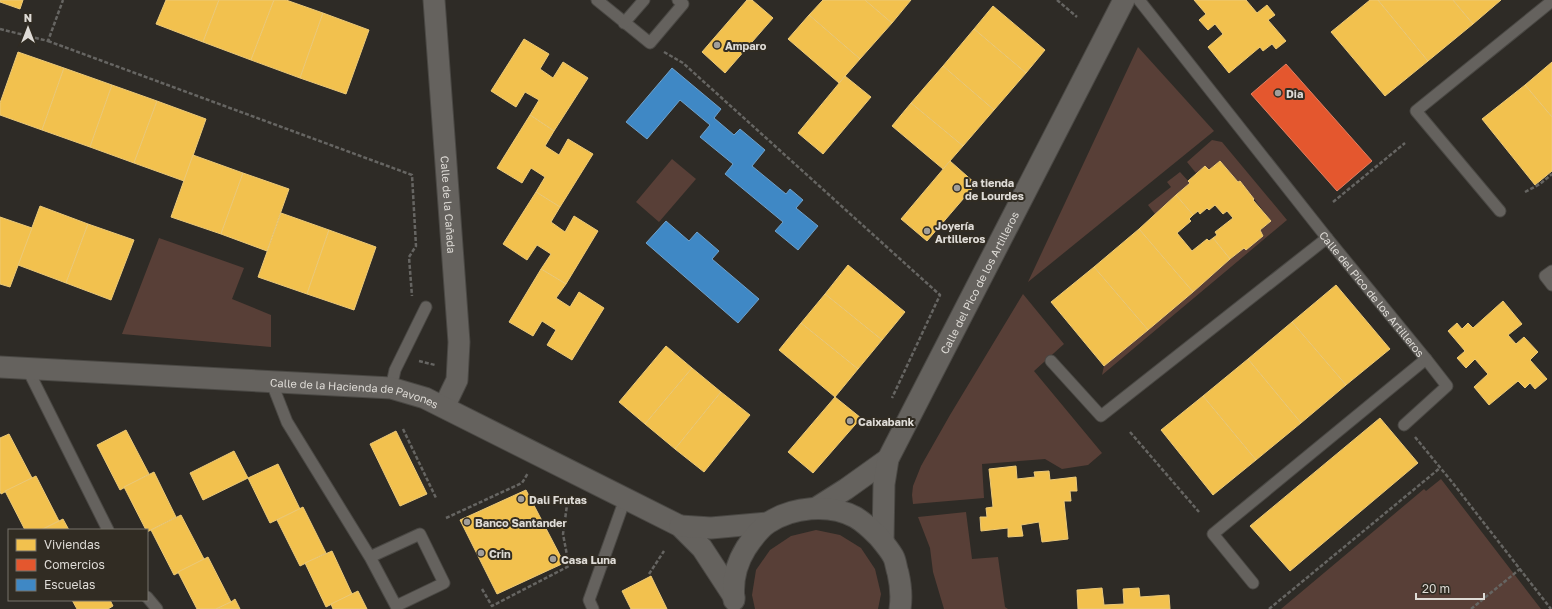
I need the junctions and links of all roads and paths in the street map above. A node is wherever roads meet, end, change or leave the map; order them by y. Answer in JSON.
{"nodes":[{"id":1,"x":63,"y":0,"type":"edge"},
{"id":2,"x":434,"y":0,"type":"edge"},
{"id":3,"x":597,"y":0,"type":"edge"},
{"id":4,"x":644,"y":0,"type":"edge"},
{"id":5,"x":678,"y":0,"type":"edge"},
{"id":6,"x":1057,"y":0,"type":"edge"},
{"id":7,"x":1124,"y":0,"type":"edge"},
{"id":8,"x":1139,"y":0,"type":"edge"},
{"id":9,"x":1552,"y":1,"type":"edge"},
{"id":10,"x":1077,"y":16,"type":"dead end"},
{"id":11,"x":624,"y":23,"type":"junction"},
{"id":12,"x":0,"y":29,"type":"edge"},
{"id":13,"x":48,"y":41,"type":"junction"},
{"id":14,"x":650,"y":44,"type":"junction"},
{"id":15,"x":1405,"y":143,"type":"dead end"},
{"id":16,"x":1552,"y":174,"type":"edge"},
{"id":17,"x":1526,"y":192,"type":"dead end"},
{"id":18,"x":1334,"y":202,"type":"dead end"},
{"id":19,"x":1500,"y":211,"type":"dead end"},
{"id":20,"x":1327,"y":238,"type":"junction"},
{"id":21,"x":1552,"y":271,"type":"edge"},
{"id":22,"x":1552,"y":285,"type":"edge"},
{"id":23,"x":411,"y":303,"type":"dead end"},
{"id":24,"x":426,"y":307,"type":"dead end"},
{"id":25,"x":401,"y":357,"type":"junction"},
{"id":26,"x":1426,"y":359,"type":"junction"},
{"id":27,"x":1050,"y":361,"type":"dead end"},
{"id":28,"x":0,"y":366,"type":"edge"},
{"id":29,"x":28,"y":368,"type":"junction"},
{"id":30,"x":458,"y":368,"type":"junction"},
{"id":31,"x":272,"y":381,"type":"junction"},
{"id":32,"x":391,"y":388,"type":"junction"},
{"id":33,"x":891,"y":402,"type":"dead end"},
{"id":34,"x":444,"y":407,"type":"junction"},
{"id":35,"x":1404,"y":425,"type":"joint"},
{"id":36,"x":403,"y":429,"type":"dead end"},
{"id":37,"x":1130,"y":432,"type":"dead end"},
{"id":38,"x":537,"y":455,"type":"junction"},
{"id":39,"x":888,"y":459,"type":"junction"},
{"id":40,"x":1440,"y":468,"type":"junction"},
{"id":41,"x":436,"y":498,"type":"dead end"},
{"id":42,"x":625,"y":499,"type":"junction"},
{"id":43,"x":568,"y":505,"type":"dead end"},
{"id":44,"x":816,"y":508,"type":"junction"},
{"id":45,"x":1199,"y":512,"type":"dead end"},
{"id":46,"x":446,"y":518,"type":"dead end"},
{"id":47,"x":767,"y":523,"type":"junction"},
{"id":48,"x":680,"y":526,"type":"junction"},
{"id":49,"x":108,"y":529,"type":"edge"},
{"id":50,"x":883,"y":541,"type":"junction"},
{"id":51,"x":664,"y":551,"type":"dead end"},
{"id":52,"x":370,"y":557,"type":"junction"},
{"id":53,"x":1520,"y":569,"type":"junction"},
{"id":54,"x":649,"y":574,"type":"dead end"},
{"id":55,"x":1253,"y":583,"type":"dead end"},
{"id":56,"x":482,"y":589,"type":"dead end"},
{"id":57,"x":148,"y":598,"type":"edge"},
{"id":58,"x":735,"y":603,"type":"edge"},
{"id":59,"x":904,"y":606,"type":"edge"},
{"id":60,"x":157,"y":609,"type":"edge"},
{"id":61,"x":593,"y":609,"type":"edge"},
{"id":62,"x":1269,"y":609,"type":"edge"},
{"id":63,"x":1471,"y":609,"type":"edge"},
{"id":64,"x":1551,"y":609,"type":"edge"}],
"edges":[{"from":1,"to":13,"type":"path"},
{"from":2,"to":30,"type":"street","name":"Calle de la Cañada"},
{"from":3,"to":11,"type":"lane"},
{"from":4,"to":11,"type":"lane"},
{"from":5,"to":14,"type":"lane"},
{"from":6,"to":10,"type":"path"},
{"from":7,"to":39,"type":"street","name":"Calle del Pico de los Artilleros"},
{"from":8,"to":20,"type":"lane","name":"Calle del Pico de los Artilleros"},
{"from":9,"to":19,"type":"lane"},
{"from":11,"to":14,"type":"lane"},
{"from":12,"to":13,"type":"path"},
{"from":13,"to":23,"type":"path"},
{"from":14,"to":33,"type":"path"},
{"from":15,"to":18,"type":"path"},
{"from":16,"to":17,"type":"path"},
{"from":20,"to":26,"type":"lane","name":"Calle del Pico de los Artilleros"},
{"from":20,"to":27,"type":"lane"},
{"from":21,"to":22,"type":"lane"},
{"from":24,"to":25,"type":"lane"},
{"from":25,"to":30,"type":"path"},
{"from":25,"to":32,"type":"lane"},
{"from":26,"to":35,"type":"lane"},
{"from":26,"to":55,"type":"lane","name":"Calle del Pico de los Artilleros"},
{"from":28,"to":29,"type":"street","name":"Calle de la Hacienda de Pavones"},
{"from":29,"to":31,"type":"street","name":"Calle de la Hacienda de Pavones"},
{"from":29,"to":49,"type":"lane"},
{"from":30,"to":34,"type":"street","name":"Calle de la Cañada"},
{"from":31,"to":32,"type":"street","name":"Calle de la Hacienda de Pavones"},
{"from":31,"to":52,"type":"lane"},
{"from":32,"to":34,"type":"street","name":"Calle de la Hacienda de Pavones"},
{"from":34,"to":38,"type":"street","name":"Calle de la Hacienda de Pavones"},
{"from":35,"to":40,"type":"path"},
{"from":36,"to":41,"type":"path"},
{"from":37,"to":45,"type":"path"},
{"from":38,"to":42,"type":"street","name":"Calle de la Hacienda de Pavones"},
{"from":38,"to":46,"type":"path"},
{"from":39,"to":44,"type":"street","name":"Calle del Pico de los Artilleros"},
{"from":39,"to":50,"type":"street","name":"Calle del Pico de los Artilleros"},
{"from":40,"to":53,"type":"path"},
{"from":40,"to":62,"type":"path"},
{"from":42,"to":48,"type":"street","name":"Calle de la Hacienda de Pavones"},
{"from":42,"to":61,"type":"lane"},
{"from":43,"to":56,"type":"path"},
{"from":44,"to":47,"type":"street"},
{"from":44,"to":50,"type":"street"},
{"from":47,"to":48,"type":"street","name":"Calle de la Hacienda de Pavones"},
{"from":47,"to":58,"type":"street"},
{"from":48,"to":58,"type":"street","name":"Calle de la Hacienda de Pavones"},
{"from":50,"to":59,"type":"street"},
{"from":51,"to":54,"type":"path"},
{"from":52,"to":52,"type":"lane"},
{"from":53,"to":63,"type":"path"},
{"from":53,"to":64,"type":"path"},
{"from":57,"to":60,"type":"lane"}]}
